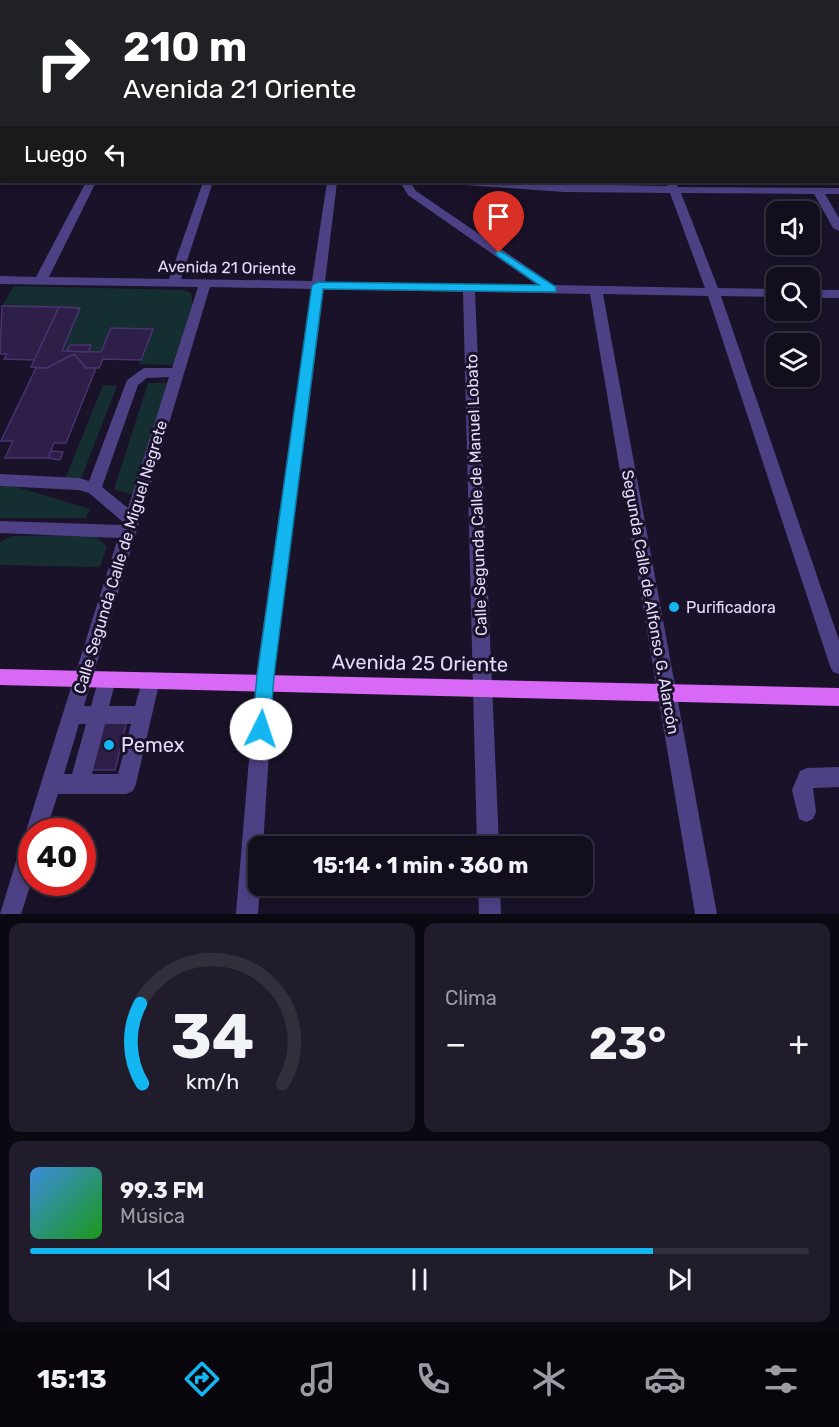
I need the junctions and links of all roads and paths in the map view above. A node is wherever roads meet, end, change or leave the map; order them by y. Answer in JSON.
{"nodes":[{"id":1,"x":90,"y":183,"type":"edge"},
{"id":2,"x":208,"y":183,"type":"edge"},
{"id":3,"x":332,"y":183,"type":"edge"},
{"id":4,"x":406,"y":183,"type":"edge"},
{"id":5,"x":477,"y":183,"type":"edge"},
{"id":6,"x":673,"y":186,"type":"edge"},
{"id":7,"x":818,"y":191,"type":"junction"},
{"id":8,"x":839,"y":191,"type":"edge"},
{"id":9,"x":839,"y":228,"type":"edge"},
{"id":10,"x":0,"y":279,"type":"edge"},
{"id":11,"x":41,"y":280,"type":"junction"},
{"id":12,"x":174,"y":283,"type":"junction"},
{"id":13,"x":205,"y":283,"type":"junction"},
{"id":14,"x":318,"y":285,"type":"junction"},
{"id":15,"x":469,"y":288,"type":"junction"},
{"id":16,"x":552,"y":289,"type":"junction"},
{"id":17,"x":596,"y":290,"type":"junction"},
{"id":18,"x":713,"y":292,"type":"junction"},
{"id":19,"x":766,"y":293,"type":"edge"},
{"id":20,"x":820,"y":294,"type":"edge"},
{"id":21,"x":839,"y":294,"type":"edge"},
{"id":22,"x":177,"y":372,"type":"junction"},
{"id":23,"x":0,"y":480,"type":"edge"},
{"id":24,"x":94,"y":489,"type":"junction"},
{"id":25,"x":130,"y":526,"type":"junction"},
{"id":26,"x":0,"y":527,"type":"edge"},
{"id":27,"x":839,"y":666,"type":"edge"},
{"id":28,"x":0,"y":676,"type":"edge"},
{"id":29,"x":82,"y":679,"type":"junction"},
{"id":30,"x":107,"y":680,"type":"junction"},
{"id":31,"x":151,"y":680,"type":"junction"},
{"id":32,"x":265,"y":682,"type":"junction"},
{"id":33,"x":483,"y":687,"type":"junction"},
{"id":34,"x":667,"y":692,"type":"junction"},
{"id":35,"x":839,"y":697,"type":"edge"},
{"id":36,"x":72,"y":715,"type":"junction"},
{"id":37,"x":98,"y":715,"type":"junction"},
{"id":38,"x":142,"y":715,"type":"junction"},
{"id":39,"x":839,"y":777,"type":"edge"},
{"id":40,"x":50,"y":784,"type":"junction"},
{"id":41,"x":79,"y":784,"type":"junction"},
{"id":42,"x":806,"y":812,"type":"dead end"},
{"id":43,"x":40,"y":818,"type":"edge"},
{"id":44,"x":488,"y":836,"type":"edge"},
{"id":45,"x":18,"y":889,"type":"edge"},
{"id":46,"x":489,"y":896,"type":"edge"},
{"id":47,"x":10,"y":914,"type":"edge"},
{"id":48,"x":247,"y":914,"type":"edge"},
{"id":49,"x":490,"y":914,"type":"edge"},
{"id":50,"x":706,"y":914,"type":"edge"}],
"edges":[{"from":1,"to":11,"type":"street"},
{"from":2,"to":12,"type":"street"},
{"from":3,"to":14,"type":"street"},
{"from":4,"to":16,"type":"street"},
{"from":5,"to":6,"type":"street"},
{"from":6,"to":7,"type":"street"},
{"from":6,"to":18,"type":"street"},
{"from":7,"to":8,"type":"street"},
{"from":7,"to":9,"type":"street"},
{"from":10,"to":11,"type":"street","name":"Avenida 21 Oriente"},
{"from":11,"to":12,"type":"street","name":"Avenida 21 Oriente"},
{"from":12,"to":13,"type":"street","name":"Avenida 21 Oriente"},
{"from":13,"to":14,"type":"street","name":"Avenida 21 Oriente"},
{"from":13,"to":22,"type":"street","name":"Calle Segunda Calle de Miguel Negrete"},
{"from":14,"to":15,"type":"street","name":"Avenida 21 Oriente"},
{"from":14,"to":32,"type":"street"},
{"from":15,"to":16,"type":"street","name":"Avenida 21 Oriente"},
{"from":15,"to":33,"type":"street","name":"Calle Segunda Calle de Manuel Lobato"},
{"from":16,"to":17,"type":"street","name":"Avenida 21 Oriente"},
{"from":17,"to":18,"type":"street","name":"Avenida 21 Oriente"},
{"from":17,"to":34,"type":"street","name":"Segunda Calle de Alfonso G. Alarcón"},
{"from":18,"to":19,"type":"street","name":"Avenida 21 Oriente"},
{"from":18,"to":27,"type":"street"},
{"from":20,"to":21,"type":"street"},
{"from":22,"to":24,"type":"street"},
{"from":22,"to":25,"type":"street","name":"Calle Segunda Calle de Miguel Negrete"},
{"from":23,"to":24,"type":"street"},
{"from":24,"to":25,"type":"street"},
{"from":25,"to":26,"type":"street"},
{"from":25,"to":29,"type":"street","name":"Calle Segunda Calle de Miguel Negrete"},
{"from":28,"to":29,"type":"main road","name":"Avenida 25 Oriente"},
{"from":29,"to":30,"type":"main road","name":"Avenida 25 Oriente"},
{"from":29,"to":36,"type":"street","name":"Calle Segunda Calle de Miguel Negrete"},
{"from":30,"to":31,"type":"main road","name":"Avenida 25 Oriente"},
{"from":30,"to":37,"type":"street"},
{"from":31,"to":32,"type":"main road","name":"Avenida 25 Oriente"},
{"from":31,"to":38,"type":"street"},
{"from":32,"to":33,"type":"main road","name":"Avenida 25 Oriente"},
{"from":32,"to":48,"type":"street"},
{"from":33,"to":34,"type":"main road","name":"Avenida 25 Oriente"},
{"from":33,"to":44,"type":"street","name":"Calle Segunda Calle de Manuel Lobato"},
{"from":34,"to":35,"type":"main road","name":"Avenida 25 Oriente"},
{"from":34,"to":50,"type":"street","name":"Segunda Calle de Alfonso G. Alarcón"},
{"from":36,"to":37,"type":"street"},
{"from":36,"to":40,"type":"street","name":"Calle Segunda Calle de Miguel Negrete"},
{"from":37,"to":38,"type":"street"},
{"from":37,"to":41,"type":"street"},
{"from":38,"to":41,"type":"street"},
{"from":39,"to":42,"type":"street"},
{"from":40,"to":41,"type":"street"},
{"from":40,"to":43,"type":"street","name":"Calle Segunda Calle de Miguel Negrete"},
{"from":45,"to":47,"type":"street"},
{"from":46,"to":49,"type":"street"}]}
